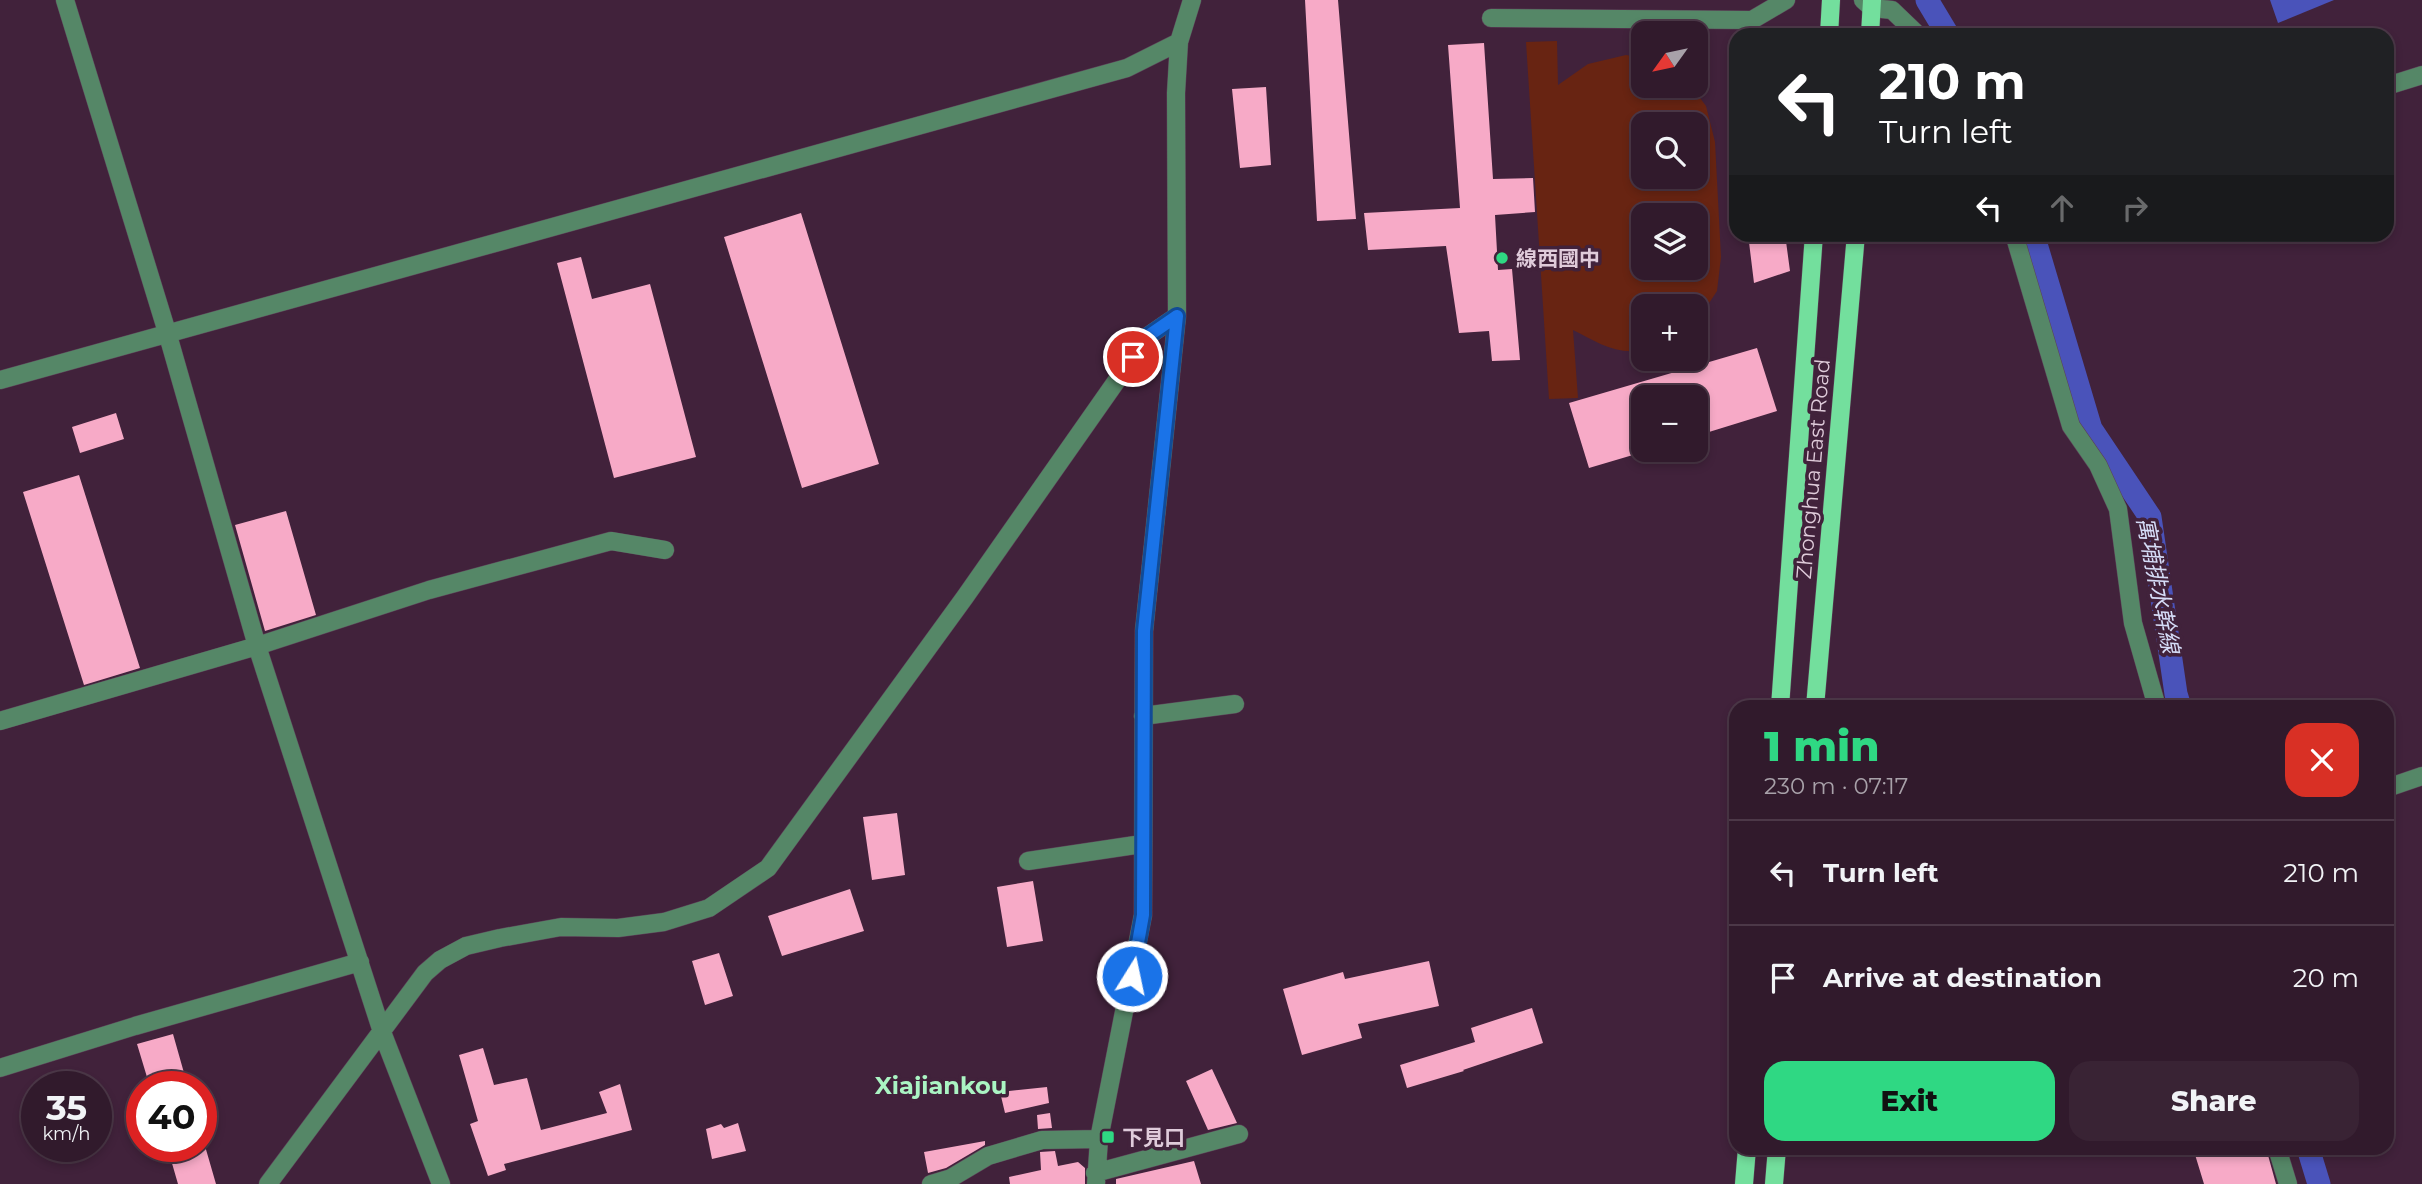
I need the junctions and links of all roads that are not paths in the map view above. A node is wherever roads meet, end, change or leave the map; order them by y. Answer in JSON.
{"nodes":[{"id":1,"x":65,"y":0,"type":"edge"},
{"id":2,"x":1192,"y":0,"type":"edge"},
{"id":3,"x":1786,"y":0,"type":"edge"},
{"id":4,"x":1831,"y":0,"type":"edge"},
{"id":5,"x":1869,"y":3,"type":"edge"},
{"id":6,"x":1491,"y":18,"type":"dead end"},
{"id":7,"x":1829,"y":28,"type":"edge"},
{"id":8,"x":1870,"y":28,"type":"edge"},
{"id":9,"x":1911,"y":28,"type":"edge"},
{"id":10,"x":1179,"y":42,"type":"junction"},
{"id":11,"x":2422,"y":75,"type":"edge"},
{"id":12,"x":2394,"y":84,"type":"edge"},
{"id":13,"x":1813,"y":242,"type":"edge"},
{"id":14,"x":1855,"y":242,"type":"edge"},
{"id":15,"x":2016,"y":242,"type":"edge"},
{"id":16,"x":1177,"y":316,"type":"junction"},
{"id":17,"x":167,"y":332,"type":"junction"},
{"id":18,"x":0,"y":380,"type":"edge"},
{"id":19,"x":665,"y":550,"type":"dead end"},
{"id":20,"x":257,"y":646,"type":"junction"},
{"id":21,"x":1781,"y":700,"type":"edge"},
{"id":22,"x":1816,"y":700,"type":"edge"},
{"id":23,"x":2155,"y":700,"type":"edge"},
{"id":24,"x":1235,"y":704,"type":"dead end"},
{"id":25,"x":1143,"y":716,"type":"junction"},
{"id":26,"x":0,"y":721,"type":"edge"},
{"id":27,"x":2422,"y":776,"type":"edge"},
{"id":28,"x":2394,"y":786,"type":"edge"},
{"id":29,"x":1142,"y":844,"type":"junction"},
{"id":30,"x":1028,"y":861,"type":"dead end"},
{"id":31,"x":360,"y":962,"type":"junction"},
{"id":32,"x":382,"y":1032,"type":"junction"},
{"id":33,"x":0,"y":1068,"type":"edge"},
{"id":34,"x":1239,"y":1134,"type":"dead end"},
{"id":35,"x":1099,"y":1139,"type":"junction"},
{"id":36,"x":1746,"y":1155,"type":"edge"},
{"id":37,"x":1776,"y":1155,"type":"edge"},
{"id":38,"x":2279,"y":1155,"type":"edge"},
{"id":39,"x":1096,"y":1178,"type":"edge"},
{"id":40,"x":268,"y":1184,"type":"edge"},
{"id":41,"x":441,"y":1184,"type":"edge"},
{"id":42,"x":931,"y":1184,"type":"edge"},
{"id":43,"x":1744,"y":1184,"type":"edge"},
{"id":44,"x":1774,"y":1184,"type":"edge"},
{"id":45,"x":2288,"y":1184,"type":"edge"}],
"edges":[{"from":1,"to":17,"type":"street"},
{"from":2,"to":10,"type":"street"},
{"from":3,"to":6,"type":"street"},
{"from":4,"to":7,"type":"main road"},
{"from":5,"to":8,"type":"main road"},
{"from":5,"to":9,"type":"street"},
{"from":10,"to":16,"type":"street"},
{"from":10,"to":17,"type":"street"},
{"from":11,"to":12,"type":"street"},
{"from":13,"to":21,"type":"main road","name":"Zhonghua East Road"},
{"from":14,"to":22,"type":"main road","name":"Zhonghua East Road"},
{"from":15,"to":23,"type":"street"},
{"from":16,"to":25,"type":"street"},
{"from":16,"to":32,"type":"street"},
{"from":17,"to":18,"type":"street"},
{"from":17,"to":20,"type":"street"},
{"from":19,"to":20,"type":"street"},
{"from":20,"to":26,"type":"street"},
{"from":20,"to":31,"type":"street"},
{"from":24,"to":25,"type":"street"},
{"from":25,"to":29,"type":"street"},
{"from":27,"to":28,"type":"street"},
{"from":29,"to":30,"type":"street"},
{"from":29,"to":35,"type":"street"},
{"from":31,"to":32,"type":"street"},
{"from":31,"to":33,"type":"street"},
{"from":32,"to":40,"type":"street"},
{"from":32,"to":41,"type":"street"},
{"from":34,"to":39,"type":"street"},
{"from":35,"to":39,"type":"street"},
{"from":35,"to":42,"type":"street"},
{"from":36,"to":43,"type":"main road"},
{"from":37,"to":44,"type":"main road"},
{"from":38,"to":45,"type":"street"}]}
